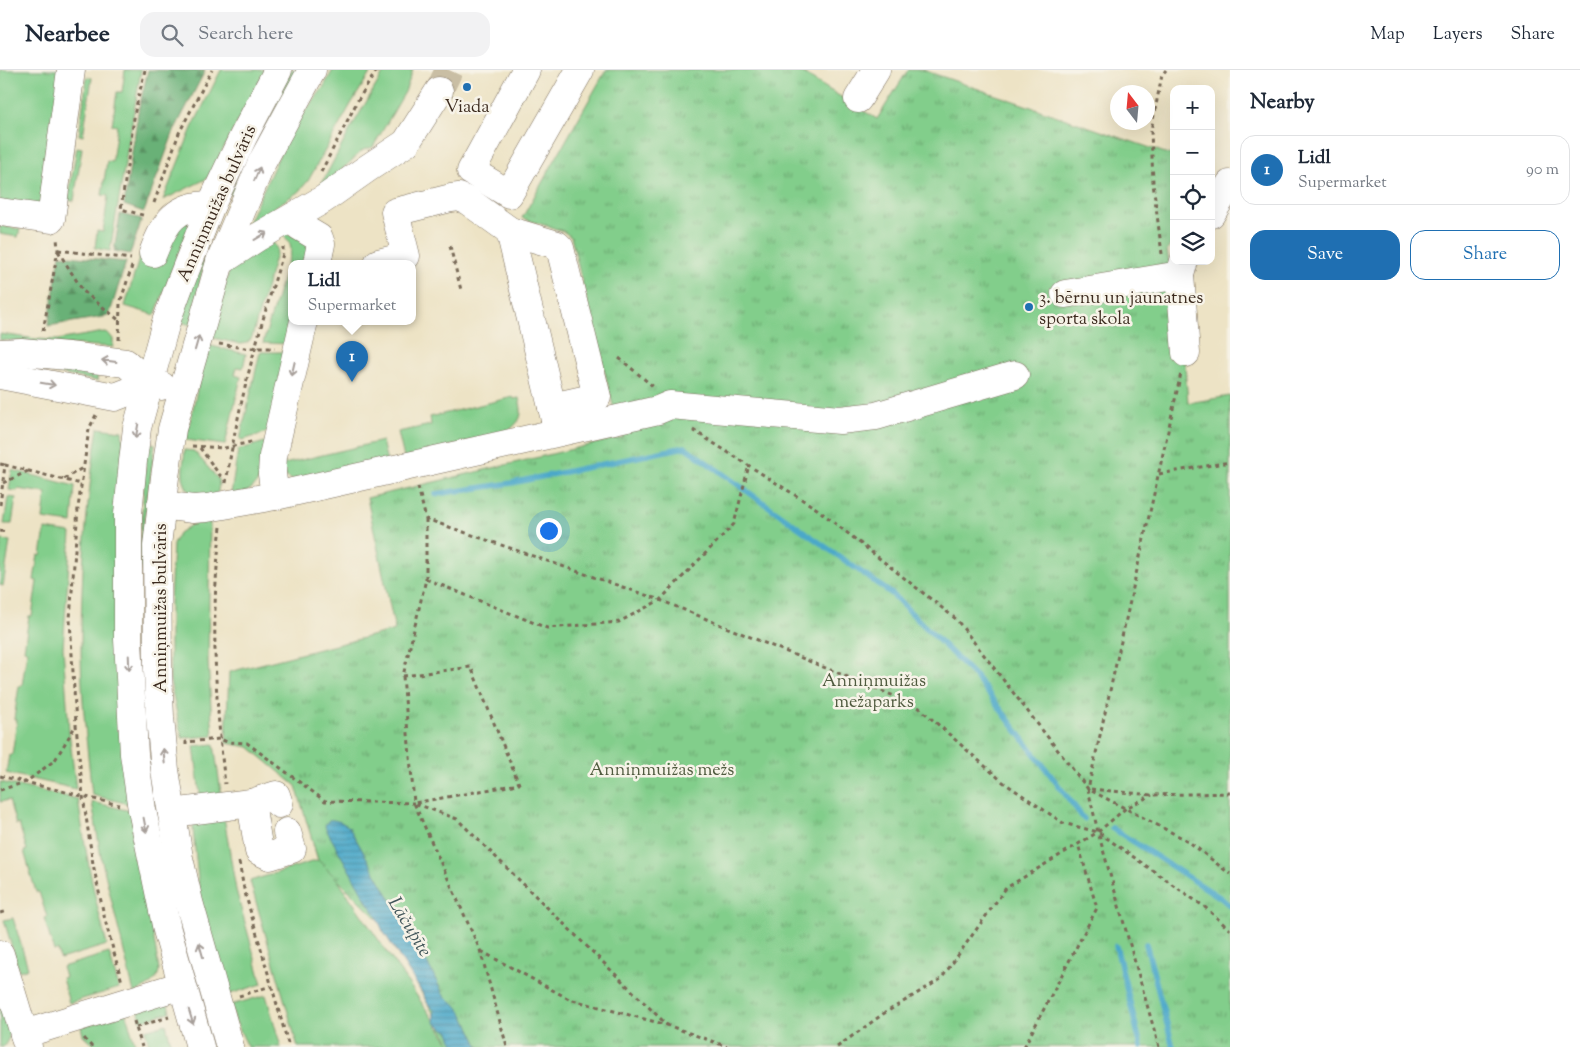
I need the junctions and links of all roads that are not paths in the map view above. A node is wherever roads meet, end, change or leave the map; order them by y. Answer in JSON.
{"nodes":[{"id":1,"x":71,"y":70,"type":"edge"},
{"id":2,"x":278,"y":70,"type":"edge"},
{"id":3,"x":312,"y":70,"type":"edge"},
{"id":4,"x":526,"y":70,"type":"edge"},
{"id":5,"x":580,"y":70,"type":"edge"},
{"id":6,"x":876,"y":70,"type":"edge"},
{"id":7,"x":439,"y":91,"type":"tunnel mouth"},
{"id":8,"x":858,"y":99,"type":"dead end"},
{"id":9,"x":1230,"y":184,"type":"edge"},
{"id":10,"x":1215,"y":208,"type":"edge"},
{"id":11,"x":209,"y":210,"type":"junction"},
{"id":12,"x":0,"y":212,"type":"edge"},
{"id":13,"x":283,"y":223,"type":"junction"},
{"id":14,"x":235,"y":225,"type":"junction"},
{"id":15,"x":510,"y":231,"type":"junction"},
{"id":16,"x":143,"y":256,"type":"road end"},
{"id":17,"x":318,"y":260,"type":"edge"},
{"id":18,"x":390,"y":260,"type":"edge"},
{"id":19,"x":220,"y":262,"type":"junction"},
{"id":20,"x":1177,"y":271,"type":"edge"},
{"id":21,"x":1065,"y":294,"type":"dead end"},
{"id":22,"x":303,"y":325,"type":"edge"},
{"id":23,"x":0,"y":353,"type":"edge"},
{"id":24,"x":1186,"y":353,"type":"road end"},
{"id":25,"x":0,"y":375,"type":"edge"},
{"id":26,"x":1015,"y":375,"type":"dead end"},
{"id":27,"x":149,"y":384,"type":"junction"},
{"id":28,"x":183,"y":390,"type":"junction"},
{"id":29,"x":554,"y":420,"type":"junction"},
{"id":30,"x":275,"y":496,"type":"junction"},
{"id":31,"x":161,"y":505,"type":"junction"},
{"id":32,"x":158,"y":602,"type":"junction"},
{"id":33,"x":128,"y":604,"type":"junction"},
{"id":34,"x":239,"y":804,"type":"junction"},
{"id":35,"x":279,"y":804,"type":"dead end"},
{"id":36,"x":172,"y":813,"type":"junction"},
{"id":37,"x":287,"y":832,"type":"dead end"},
{"id":38,"x":0,"y":954,"type":"edge"},
{"id":39,"x":182,"y":985,"type":"junction"},
{"id":40,"x":26,"y":1040,"type":"edge"},
{"id":41,"x":200,"y":1047,"type":"edge"},
{"id":42,"x":230,"y":1047,"type":"edge"}],
"edges":[{"from":1,"to":12,"type":"street"},
{"from":2,"to":11,"type":"street","name":"Anniņmuižas bulvāris"},
{"from":14,"to":3,"type":"street","name":"Anniņmuižas bulvāris","one_way":true},
{"from":4,"to":5,"type":"street"},
{"from":6,"to":8,"type":"street"},
{"from":7,"to":13,"type":"street"},
{"from":9,"to":10,"type":"street"},
{"from":11,"to":14,"type":"street"},
{"from":11,"to":16,"type":"street"},
{"from":11,"to":27,"type":"street","name":"Anniņmuižas bulvāris"},
{"from":13,"to":17,"type":"street"},
{"from":19,"to":13,"type":"street","one_way":true},
{"from":14,"to":19,"type":"street","name":"Anniņmuižas bulvāris"},
{"from":15,"to":18,"type":"street"},
{"from":15,"to":29,"type":"street"},
{"from":15,"to":29,"type":"street"},
{"from":28,"to":19,"type":"street","name":"Anniņmuižas bulvāris","one_way":true},
{"from":20,"to":21,"type":"street"},
{"from":20,"to":24,"type":"street"},
{"from":22,"to":30,"type":"street","one_way":true},
{"from":27,"to":23,"type":"street","one_way":true},
{"from":25,"to":27,"type":"street","one_way":true},
{"from":26,"to":29,"type":"street"},
{"from":27,"to":28,"type":"street"},
{"from":27,"to":33,"type":"street","name":"Anniņmuižas bulvāris","one_way":true},
{"from":28,"to":31,"type":"street","name":"Anniņmuižas bulvāris"},
{"from":29,"to":30,"type":"street"},
{"from":30,"to":31,"type":"street"},
{"from":31,"to":32,"type":"street","name":"Anniņmuižas bulvāris"},
{"from":32,"to":33,"type":"street"},
{"from":36,"to":32,"type":"street","name":"Anniņmuižas bulvāris","one_way":true},
{"from":33,"to":39,"type":"street","name":"Anniņmuižas bulvāris","one_way":true},
{"from":34,"to":35,"type":"street"},
{"from":34,"to":36,"type":"street"},
{"from":34,"to":37,"type":"street"},
{"from":42,"to":36,"type":"street","name":"Anniņmuižas bulvāris","one_way":true},
{"from":38,"to":40,"type":"street"},
{"from":39,"to":40,"type":"street"},
{"from":39,"to":41,"type":"street","name":"Anniņmuižas bulvāris","one_way":true}]}
